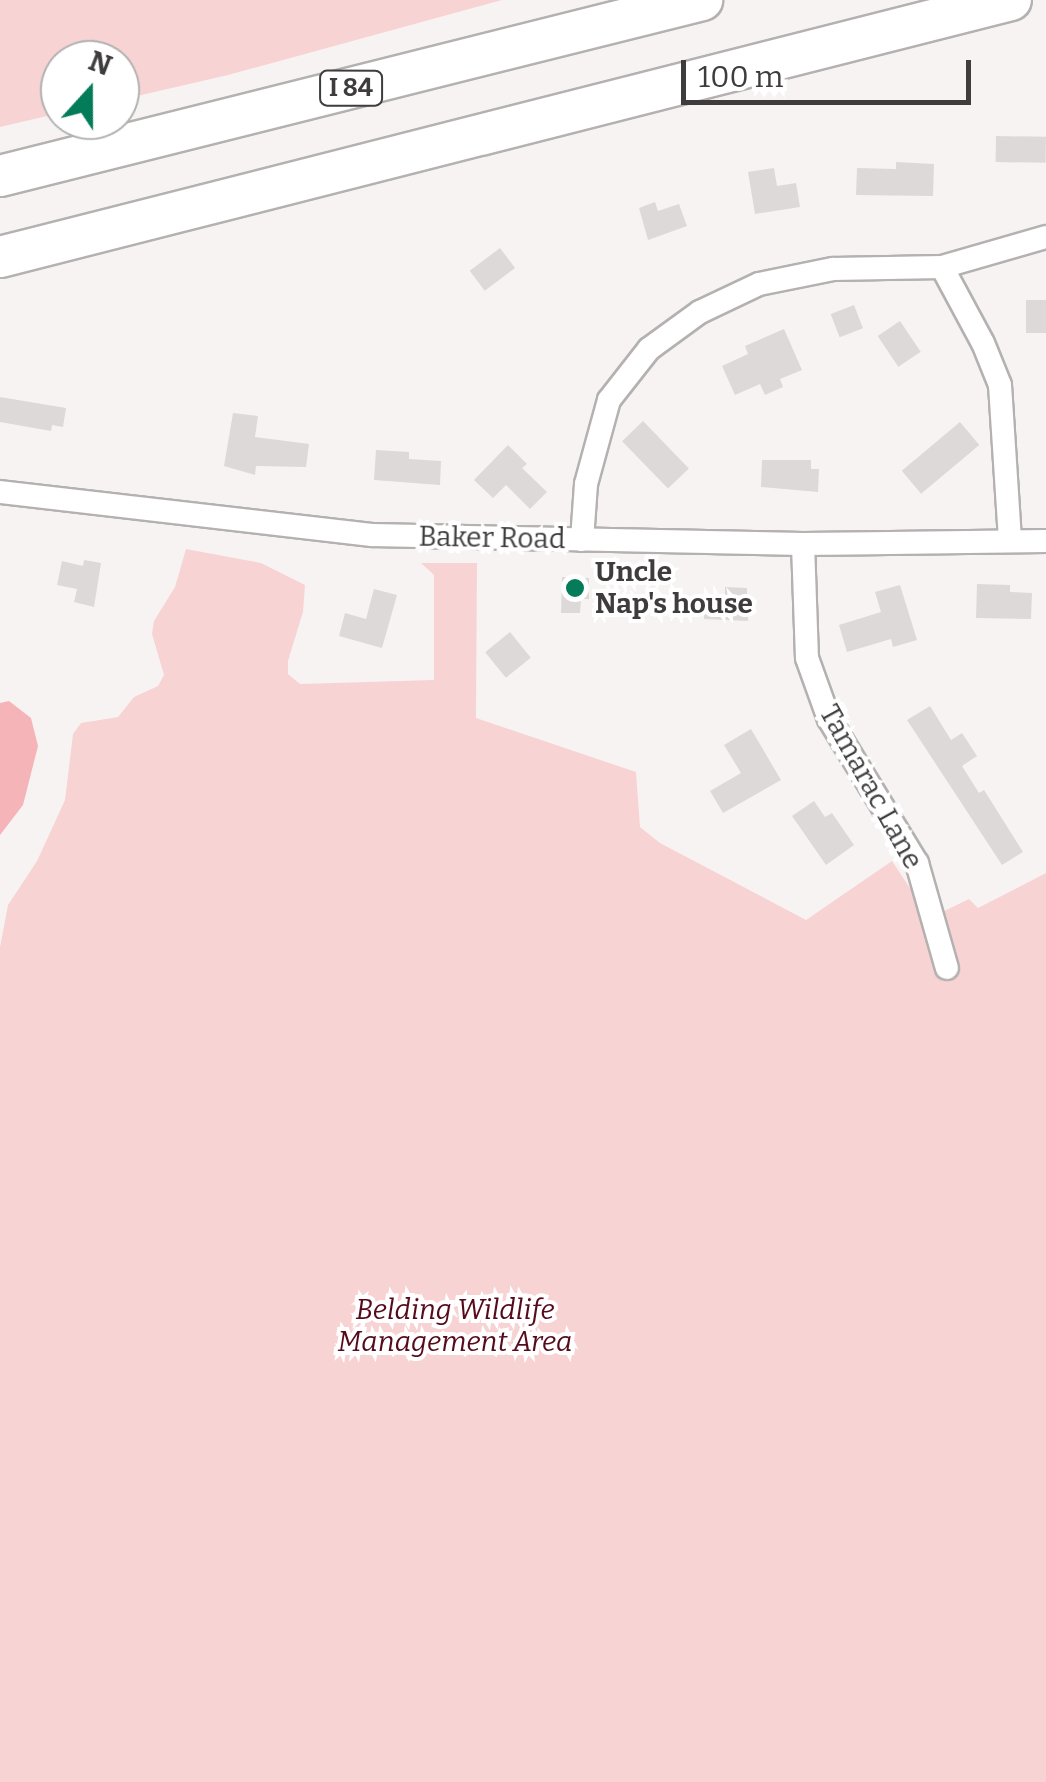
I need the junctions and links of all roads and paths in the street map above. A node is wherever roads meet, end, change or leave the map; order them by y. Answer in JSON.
{"nodes":[{"id":1,"x":702,"y":0,"type":"edge"},
{"id":2,"x":1011,"y":0,"type":"edge"},
{"id":3,"x":0,"y":176,"type":"edge"},
{"id":4,"x":1046,"y":238,"type":"edge"},
{"id":5,"x":0,"y":258,"type":"edge"},
{"id":6,"x":942,"y":268,"type":"junction"},
{"id":7,"x":0,"y":492,"type":"edge"},
{"id":8,"x":582,"y":540,"type":"junction"},
{"id":9,"x":1010,"y":540,"type":"junction"},
{"id":10,"x":1046,"y":540,"type":"edge"},
{"id":11,"x":803,"y":544,"type":"junction"},
{"id":12,"x":947,"y":968,"type":"dead end"}],
"edges":[{"from":1,"to":3,"type":"highway","number":"I 84"},
{"from":2,"to":5,"type":"highway"},
{"from":4,"to":6,"type":"street"},
{"from":6,"to":8,"type":"street"},
{"from":6,"to":9,"type":"street"},
{"from":7,"to":8,"type":"street","name":"Baker Road"},
{"from":8,"to":11,"type":"street","name":"Baker Road"},
{"from":9,"to":10,"type":"street","name":"Baker Road"},
{"from":9,"to":11,"type":"street","name":"Baker Road"},
{"from":11,"to":12,"type":"street","name":"Tamarac Lane"}]}
